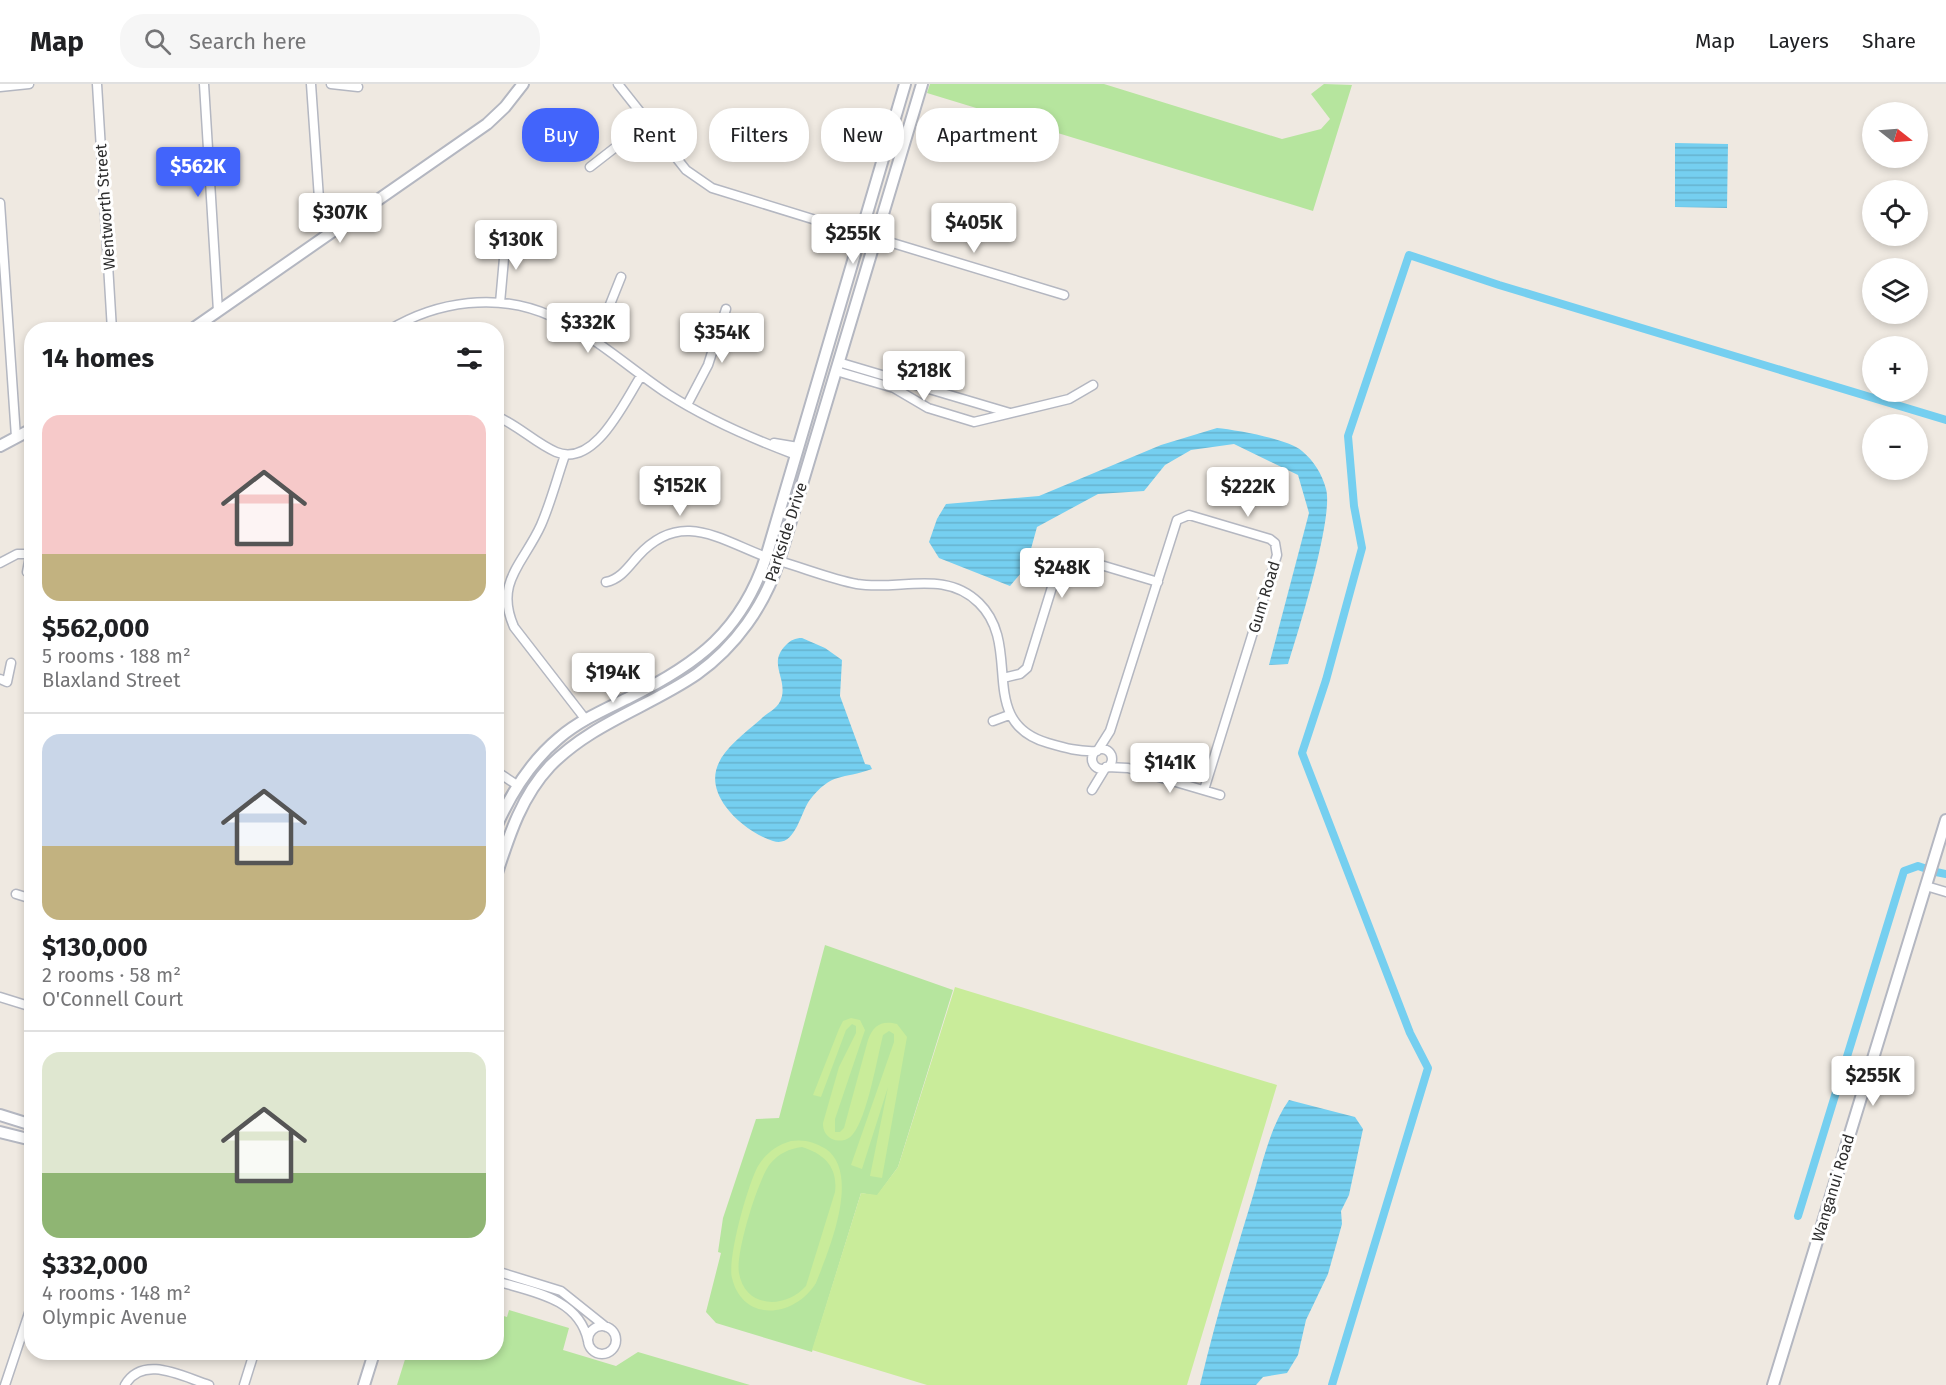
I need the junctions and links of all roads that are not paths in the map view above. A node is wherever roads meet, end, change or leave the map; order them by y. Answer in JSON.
{"nodes":[{"id":1,"x":29,"y":84,"type":"edge"},
{"id":2,"x":97,"y":84,"type":"edge"},
{"id":3,"x":204,"y":84,"type":"edge"},
{"id":4,"x":311,"y":84,"type":"edge"},
{"id":5,"x":331,"y":84,"type":"edge"},
{"id":6,"x":523,"y":84,"type":"edge"},
{"id":7,"x":618,"y":84,"type":"edge"},
{"id":8,"x":905,"y":84,"type":"edge"},
{"id":9,"x":922,"y":84,"type":"edge"},
{"id":10,"x":0,"y":87,"type":"edge"},
{"id":11,"x":358,"y":87,"type":"dead end"},
{"id":12,"x":637,"y":108,"type":"edge"},
{"id":13,"x":611,"y":151,"type":"edge"},
{"id":14,"x":680,"y":162,"type":"edge"},
{"id":15,"x":590,"y":167,"type":"dead end"},
{"id":16,"x":0,"y":203,"type":"edge"},
{"id":17,"x":330,"y":234,"type":"junction"},
{"id":18,"x":861,"y":234,"type":"junction"},
{"id":19,"x":506,"y":236,"type":"dead end"},
{"id":20,"x":876,"y":238,"type":"junction"},
{"id":21,"x":621,"y":277,"type":"dead end"},
{"id":22,"x":1064,"y":295,"type":"dead end"},
{"id":23,"x":500,"y":303,"type":"junction"},
{"id":24,"x":726,"y":309,"type":"dead end"},
{"id":25,"x":218,"y":311,"type":"junction"},
{"id":26,"x":112,"y":322,"type":"edge"},
{"id":27,"x":202,"y":322,"type":"edge"},
{"id":28,"x":402,"y":322,"type":"edge"},
{"id":29,"x":591,"y":340,"type":"junction"},
{"id":30,"x":823,"y":362,"type":"junction"},
{"id":31,"x":837,"y":366,"type":"junction"},
{"id":32,"x":641,"y":376,"type":"junction"},
{"id":33,"x":890,"y":382,"type":"junction"},
{"id":34,"x":915,"y":385,"type":"junction"},
{"id":35,"x":1093,"y":385,"type":"dead end"},
{"id":36,"x":910,"y":397,"type":"junction"},
{"id":37,"x":687,"y":405,"type":"junction"},
{"id":38,"x":1014,"y":413,"type":"junction"},
{"id":39,"x":504,"y":421,"type":"edge"},
{"id":40,"x":24,"y":433,"type":"edge"},
{"id":41,"x":16,"y":437,"type":"junction"},
{"id":42,"x":0,"y":446,"type":"edge"},
{"id":43,"x":797,"y":451,"type":"junction"},
{"id":44,"x":811,"y":454,"type":"junction"},
{"id":45,"x":565,"y":455,"type":"junction"},
{"id":46,"x":24,"y":553,"type":"edge"},
{"id":47,"x":766,"y":556,"type":"junction"},
{"id":48,"x":778,"y":561,"type":"junction"},
{"id":49,"x":0,"y":563,"type":"edge"},
{"id":50,"x":606,"y":582,"type":"dead end"},
{"id":51,"x":1158,"y":582,"type":"junction"},
{"id":52,"x":11,"y":663,"type":"dead end"},
{"id":53,"x":1003,"y":678,"type":"junction"},
{"id":54,"x":0,"y":680,"type":"edge"},
{"id":55,"x":1009,"y":715,"type":"junction"},
{"id":56,"x":586,"y":720,"type":"junction"},
{"id":57,"x":993,"y":721,"type":"dead end"},
{"id":58,"x":594,"y":731,"type":"junction"},
{"id":59,"x":1110,"y":731,"type":"junction"},
{"id":60,"x":1097,"y":751,"type":"junction"},
{"id":61,"x":1077,"y":752,"type":"junction"},
{"id":62,"x":1110,"y":754,"type":"junction"},
{"id":63,"x":1094,"y":764,"type":"junction"},
{"id":64,"x":1106,"y":767,"type":"junction"},
{"id":65,"x":1128,"y":768,"type":"junction"},
{"id":66,"x":504,"y":776,"type":"edge"},
{"id":67,"x":517,"y":785,"type":"junction"},
{"id":68,"x":1204,"y":790,"type":"junction"},
{"id":69,"x":530,"y":792,"type":"junction"},
{"id":70,"x":1220,"y":795,"type":"dead end"},
{"id":71,"x":504,"y":811,"type":"edge"},
{"id":72,"x":1946,"y":820,"type":"edge"},
{"id":73,"x":504,"y":851,"type":"edge"},
{"id":74,"x":1926,"y":886,"type":"junction"},
{"id":75,"x":1946,"y":892,"type":"edge"},
{"id":76,"x":16,"y":894,"type":"dead end"},
{"id":77,"x":24,"y":896,"type":"edge"},
{"id":78,"x":0,"y":997,"type":"edge"},
{"id":79,"x":24,"y":1004,"type":"edge"},
{"id":80,"x":0,"y":1115,"type":"edge"},
{"id":81,"x":24,"y":1122,"type":"edge"},
{"id":82,"x":0,"y":1132,"type":"edge"},
{"id":83,"x":24,"y":1138,"type":"edge"},
{"id":84,"x":504,"y":1273,"type":"edge"},
{"id":85,"x":504,"y":1284,"type":"edge"},
{"id":86,"x":606,"y":1327,"type":"junction"},
{"id":87,"x":24,"y":1328,"type":"edge"},
{"id":88,"x":588,"y":1341,"type":"junction"},
{"id":89,"x":252,"y":1360,"type":"edge"},
{"id":90,"x":372,"y":1360,"type":"edge"},
{"id":91,"x":5,"y":1385,"type":"edge"},
{"id":92,"x":125,"y":1385,"type":"edge"},
{"id":93,"x":209,"y":1385,"type":"edge"},
{"id":94,"x":244,"y":1385,"type":"edge"},
{"id":95,"x":364,"y":1385,"type":"edge"},
{"id":96,"x":1773,"y":1385,"type":"edge"}],
"edges":[{"from":1,"to":10,"type":"street"},
{"from":2,"to":26,"type":"street","name":"Wentworth Street"},
{"from":3,"to":25,"type":"street"},
{"from":4,"to":17,"type":"street"},
{"from":5,"to":11,"type":"street"},
{"from":6,"to":17,"type":"street"},
{"from":7,"to":12,"type":"street"},
{"from":8,"to":18,"type":"street","name":"Parkside Drive"},
{"from":9,"to":20,"type":"street","name":"Parkside Drive"},
{"from":13,"to":15,"type":"street"},
{"from":14,"to":18,"type":"street"},
{"from":16,"to":41,"type":"street"},
{"from":17,"to":25,"type":"street"},
{"from":18,"to":20,"type":"street"},
{"from":18,"to":30,"type":"street","name":"Parkside Drive"},
{"from":19,"to":23,"type":"street"},
{"from":20,"to":22,"type":"street"},
{"from":20,"to":31,"type":"street","name":"Parkside Drive"},
{"from":21,"to":29,"type":"street"},
{"from":23,"to":28,"type":"street"},
{"from":23,"to":29,"type":"street"},
{"from":24,"to":37,"type":"street"},
{"from":25,"to":27,"type":"street"},
{"from":29,"to":32,"type":"street"},
{"from":30,"to":31,"type":"street"},
{"from":30,"to":43,"type":"street","name":"Parkside Drive"},
{"from":31,"to":33,"type":"street"},
{"from":31,"to":44,"type":"street","name":"Parkside Drive"},
{"from":32,"to":37,"type":"street"},
{"from":32,"to":45,"type":"street"},
{"from":33,"to":34,"type":"street"},
{"from":33,"to":36,"type":"street"},
{"from":34,"to":36,"type":"street"},
{"from":34,"to":38,"type":"street"},
{"from":35,"to":38,"type":"street"},
{"from":36,"to":38,"type":"street"},
{"from":37,"to":43,"type":"street"},
{"from":39,"to":45,"type":"street"},
{"from":40,"to":41,"type":"street"},
{"from":41,"to":42,"type":"street"},
{"from":43,"to":44,"type":"street"},
{"from":43,"to":47,"type":"street","name":"Parkside Drive"},
{"from":44,"to":48,"type":"street","name":"Parkside Drive"},
{"from":45,"to":56,"type":"street"},
{"from":46,"to":49,"type":"street"},
{"from":47,"to":48,"type":"street"},
{"from":47,"to":50,"type":"street"},
{"from":47,"to":56,"type":"street","name":"Parkside Drive"},
{"from":48,"to":53,"type":"street"},
{"from":48,"to":58,"type":"street","name":"Parkside Drive"},
{"from":51,"to":53,"type":"street"},
{"from":51,"to":59,"type":"street","name":"Gum Road"},
{"from":51,"to":68,"type":"street","name":"Gum Road"},
{"from":52,"to":54,"type":"street"},
{"from":53,"to":55,"type":"street"},
{"from":55,"to":57,"type":"street"},
{"from":55,"to":61,"type":"street"},
{"from":56,"to":58,"type":"street"},
{"from":56,"to":67,"type":"street","name":"Parkside Drive"},
{"from":58,"to":69,"type":"street","name":"Parkside Drive"},
{"from":59,"to":60,"type":"street","name":"Gum Road"},
{"from":59,"to":62,"type":"street","name":"Gum Road"},
{"from":60,"to":61,"type":"street"},
{"from":60,"to":62,"type":"street"},
{"from":60,"to":63,"type":"street"},
{"from":61,"to":63,"type":"street"},
{"from":62,"to":64,"type":"street"},
{"from":62,"to":65,"type":"street"},
{"from":63,"to":64,"type":"street"},
{"from":63,"to":64,"type":"street"},
{"from":64,"to":65,"type":"street"},
{"from":65,"to":68,"type":"street"},
{"from":66,"to":67,"type":"street"},
{"from":67,"to":69,"type":"street"},
{"from":67,"to":71,"type":"street","name":"Parkside Drive"},
{"from":68,"to":70,"type":"street"},
{"from":69,"to":73,"type":"street","name":"Parkside Drive"},
{"from":72,"to":74,"type":"street","name":"Wanganui Road"},
{"from":74,"to":75,"type":"street"},
{"from":74,"to":96,"type":"street","name":"Wanganui Road"},
{"from":76,"to":77,"type":"street"},
{"from":78,"to":79,"type":"street"},
{"from":80,"to":81,"type":"street"},
{"from":82,"to":83,"type":"street"},
{"from":84,"to":86,"type":"street"},
{"from":85,"to":88,"type":"street"},
{"from":86,"to":88,"type":"street"},
{"from":86,"to":88,"type":"street"},
{"from":87,"to":91,"type":"street"},
{"from":89,"to":94,"type":"street"},
{"from":90,"to":95,"type":"street"},
{"from":92,"to":93,"type":"street"}]}
